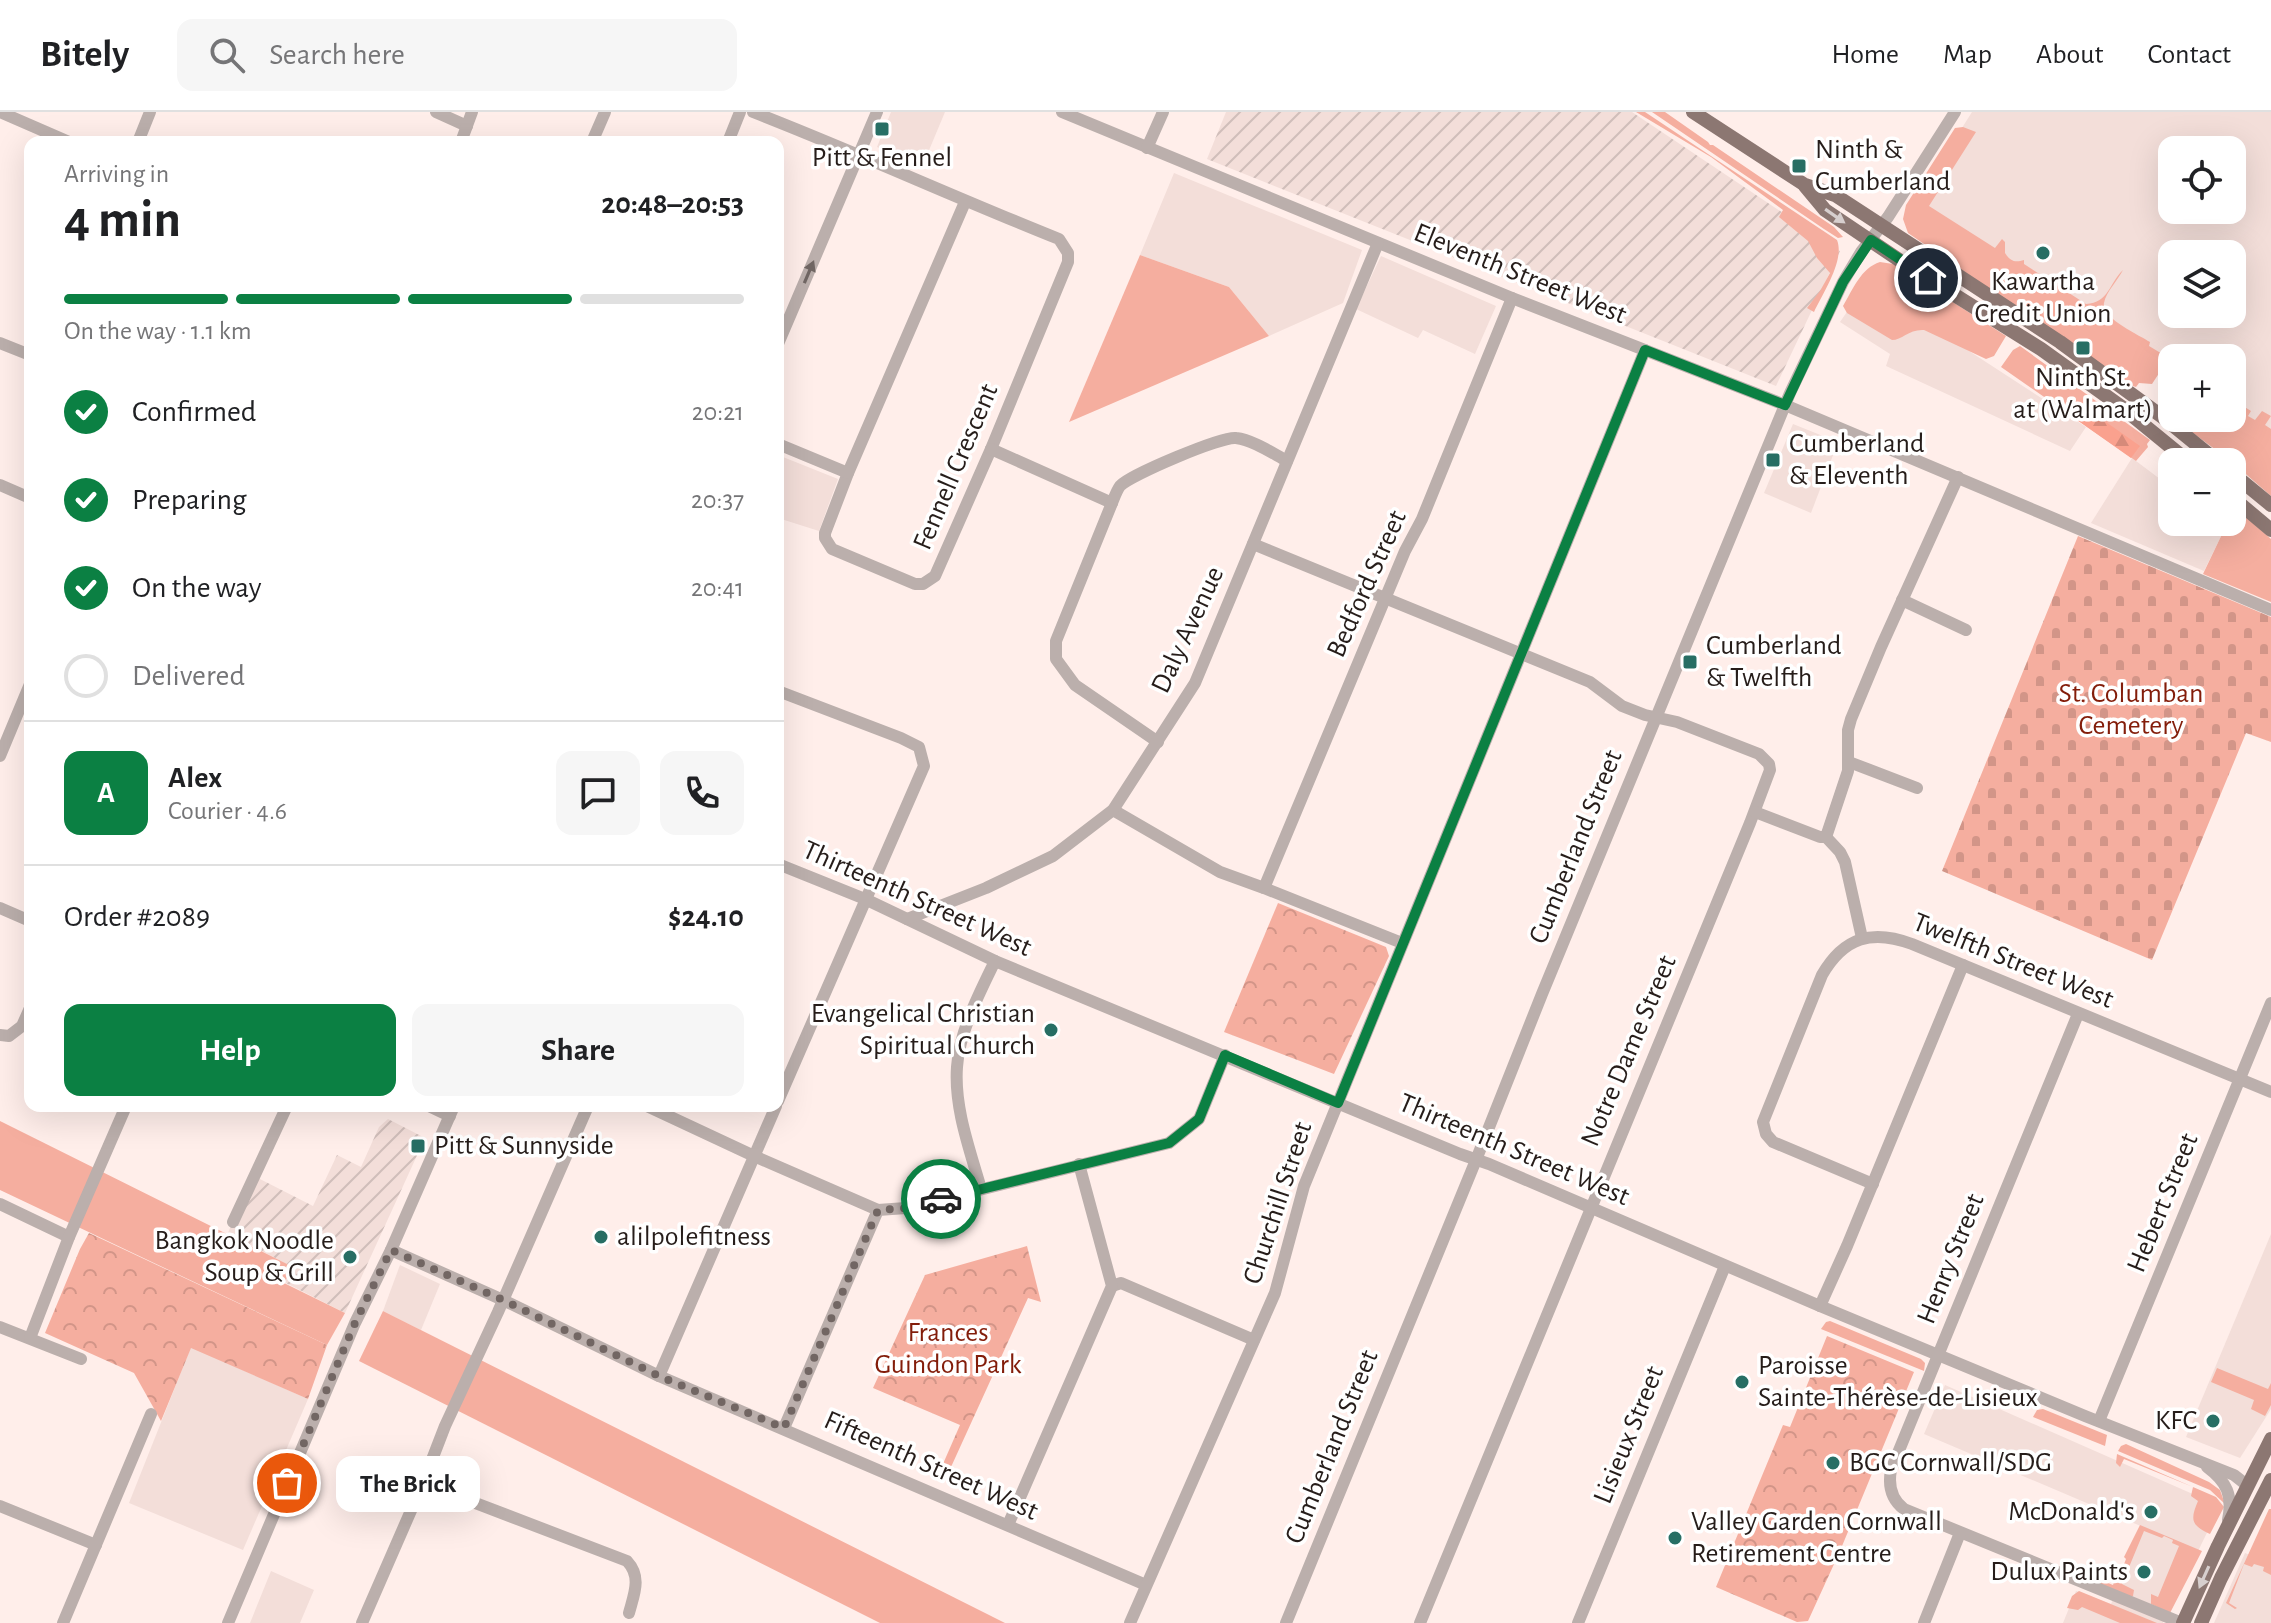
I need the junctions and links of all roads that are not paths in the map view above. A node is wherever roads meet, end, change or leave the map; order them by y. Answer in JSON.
{"nodes":[{"id":1,"x":0,"y":112,"type":"edge"},
{"id":2,"x":150,"y":112,"type":"edge"},
{"id":3,"x":436,"y":112,"type":"edge"},
{"id":4,"x":472,"y":112,"type":"edge"},
{"id":5,"x":605,"y":112,"type":"edge"},
{"id":6,"x":740,"y":112,"type":"edge"},
{"id":7,"x":753,"y":112,"type":"edge"},
{"id":8,"x":877,"y":112,"type":"edge"},
{"id":9,"x":1062,"y":112,"type":"edge"},
{"id":10,"x":1163,"y":112,"type":"edge"},
{"id":11,"x":1693,"y":112,"type":"edge"},
{"id":12,"x":1955,"y":112,"type":"edge"},
{"id":13,"x":467,"y":126,"type":"junction"},
{"id":14,"x":55,"y":136,"type":"edge"},
{"id":15,"x":140,"y":136,"type":"edge"},
{"id":16,"x":463,"y":136,"type":"edge"},
{"id":17,"x":595,"y":136,"type":"edge"},
{"id":18,"x":730,"y":136,"type":"edge"},
{"id":19,"x":1147,"y":148,"type":"junction"},
{"id":20,"x":859,"y":154,"type":"junction"},
{"id":21,"x":1805,"y":185,"type":"junction"},
{"id":22,"x":965,"y":202,"type":"junction"},
{"id":23,"x":1882,"y":226,"type":"junction"},
{"id":24,"x":1871,"y":240,"type":"junction"},
{"id":25,"x":1378,"y":243,"type":"junction"},
{"id":26,"x":1512,"y":298,"type":"junction"},
{"id":27,"x":784,"y":330,"type":"edge"},
{"id":28,"x":0,"y":343,"type":"edge"},
{"id":29,"x":1645,"y":350,"type":"junction"},
{"id":30,"x":24,"y":353,"type":"edge"},
{"id":31,"x":1785,"y":405,"type":"junction"},
{"id":32,"x":784,"y":446,"type":"edge"},
{"id":33,"x":2172,"y":448,"type":"edge"},
{"id":34,"x":2201,"y":448,"type":"edge"},
{"id":35,"x":991,"y":449,"type":"junction"},
{"id":36,"x":1287,"y":461,"type":"junction"},
{"id":37,"x":848,"y":473,"type":"junction"},
{"id":38,"x":1958,"y":477,"type":"junction"},
{"id":39,"x":2246,"y":484,"type":"edge"},
{"id":40,"x":0,"y":485,"type":"edge"},
{"id":41,"x":24,"y":495,"type":"edge"},
{"id":42,"x":1112,"y":503,"type":"junction"},
{"id":43,"x":2271,"y":505,"type":"edge"},
{"id":44,"x":2246,"y":509,"type":"edge"},
{"id":45,"x":2271,"y":530,"type":"edge"},
{"id":46,"x":1253,"y":544,"type":"junction"},
{"id":47,"x":1385,"y":597,"type":"junction"},
{"id":48,"x":1902,"y":600,"type":"junction"},
{"id":49,"x":2271,"y":610,"type":"edge"},
{"id":50,"x":1966,"y":630,"type":"dead end"},
{"id":51,"x":1523,"y":653,"type":"junction"},
{"id":52,"x":784,"y":693,"type":"edge"},
{"id":53,"x":24,"y":698,"type":"edge"},
{"id":54,"x":1656,"y":717,"type":"junction"},
{"id":55,"x":1158,"y":742,"type":"junction"},
{"id":56,"x":0,"y":756,"type":"edge"},
{"id":57,"x":1849,"y":762,"type":"junction"},
{"id":58,"x":1917,"y":788,"type":"dead end"},
{"id":59,"x":1113,"y":810,"type":"junction"},
{"id":60,"x":1755,"y":812,"type":"junction"},
{"id":61,"x":1826,"y":837,"type":"junction"},
{"id":62,"x":784,"y":866,"type":"edge"},
{"id":63,"x":1264,"y":888,"type":"junction"},
{"id":64,"x":865,"y":899,"type":"junction"},
{"id":65,"x":0,"y":908,"type":"edge"},
{"id":66,"x":24,"y":918,"type":"edge"},
{"id":67,"x":907,"y":919,"type":"junction"},
{"id":68,"x":1862,"y":938,"type":"junction"},
{"id":69,"x":1402,"y":943,"type":"junction"},
{"id":70,"x":995,"y":961,"type":"junction"},
{"id":71,"x":1963,"y":965,"type":"junction"},
{"id":72,"x":2271,"y":1003,"type":"edge"},
{"id":73,"x":2078,"y":1014,"type":"junction"},
{"id":74,"x":24,"y":1022,"type":"edge"},
{"id":75,"x":0,"y":1035,"type":"edge"},
{"id":76,"x":1225,"y":1055,"type":"junction"},
{"id":77,"x":2239,"y":1079,"type":"junction"},
{"id":78,"x":784,"y":1087,"type":"edge"},
{"id":79,"x":2271,"y":1092,"type":"edge"},
{"id":80,"x":1338,"y":1103,"type":"junction"},
{"id":81,"x":123,"y":1112,"type":"edge"},
{"id":82,"x":284,"y":1112,"type":"edge"},
{"id":83,"x":452,"y":1112,"type":"edge"},
{"id":84,"x":585,"y":1112,"type":"edge"},
{"id":85,"x":660,"y":1112,"type":"edge"},
{"id":86,"x":773,"y":1112,"type":"edge"},
{"id":87,"x":754,"y":1156,"type":"junction"},
{"id":88,"x":1476,"y":1160,"type":"junction"},
{"id":89,"x":1079,"y":1164,"type":"junction"},
{"id":90,"x":1873,"y":1184,"type":"junction"},
{"id":91,"x":981,"y":1189,"type":"junction"},
{"id":92,"x":0,"y":1204,"type":"edge"},
{"id":93,"x":1590,"y":1208,"type":"junction"},
{"id":94,"x":878,"y":1210,"type":"junction"},
{"id":95,"x":233,"y":1222,"type":"dead end"},
{"id":96,"x":69,"y":1237,"type":"junction"},
{"id":97,"x":391,"y":1250,"type":"junction"},
{"id":98,"x":1725,"y":1266,"type":"junction"},
{"id":99,"x":1112,"y":1286,"type":"junction"},
{"id":100,"x":503,"y":1300,"type":"junction"},
{"id":101,"x":1820,"y":1306,"type":"junction"},
{"id":102,"x":0,"y":1327,"type":"edge"},
{"id":103,"x":30,"y":1338,"type":"junction"},
{"id":104,"x":1254,"y":1340,"type":"junction"},
{"id":105,"x":1938,"y":1355,"type":"junction"},
{"id":106,"x":81,"y":1359,"type":"dead end"},
{"id":107,"x":659,"y":1376,"type":"junction"},
{"id":108,"x":151,"y":1414,"type":"dead end"},
{"id":109,"x":2099,"y":1421,"type":"junction"},
{"id":110,"x":784,"y":1428,"type":"junction"},
{"id":111,"x":2271,"y":1439,"type":"edge"},
{"id":112,"x":2187,"y":1456,"type":"junction"},
{"id":113,"x":2251,"y":1480,"type":"junction"},
{"id":114,"x":423,"y":1483,"type":"junction"},
{"id":115,"x":2269,"y":1487,"type":"edge"},
{"id":116,"x":0,"y":1506,"type":"edge"},
{"id":117,"x":1008,"y":1525,"type":"junction"},
{"id":118,"x":2226,"y":1531,"type":"junction"},
{"id":119,"x":1960,"y":1533,"type":"junction"},
{"id":120,"x":96,"y":1545,"type":"junction"},
{"id":121,"x":1146,"y":1585,"type":"junction"},
{"id":122,"x":629,"y":1613,"type":"dead end"},
{"id":123,"x":63,"y":1623,"type":"edge"},
{"id":124,"x":228,"y":1623,"type":"edge"},
{"id":125,"x":362,"y":1623,"type":"edge"},
{"id":126,"x":1130,"y":1623,"type":"edge"},
{"id":127,"x":1286,"y":1623,"type":"edge"},
{"id":128,"x":1420,"y":1623,"type":"edge"},
{"id":129,"x":1578,"y":1623,"type":"edge"},
{"id":130,"x":1924,"y":1623,"type":"edge"},
{"id":131,"x":2182,"y":1623,"type":"edge"},
{"id":132,"x":2201,"y":1623,"type":"edge"}],
"edges":[{"from":1,"to":14,"type":"street"},
{"from":2,"to":15,"type":"street"},
{"from":3,"to":13,"type":"street"},
{"from":4,"to":13,"type":"street"},
{"from":5,"to":17,"type":"street"},
{"from":6,"to":18,"type":"street"},
{"from":7,"to":20,"type":"street","name":"Fennell Crescent"},
{"from":8,"to":20,"type":"street"},
{"from":9,"to":19,"type":"street","name":"Eleventh Street West"},
{"from":10,"to":19,"type":"street"},
{"from":11,"to":21,"type":"main road"},
{"from":12,"to":23,"type":"street","name":"Cumberland Street"},
{"from":13,"to":16,"type":"street"},
{"from":19,"to":25,"type":"street","name":"Eleventh Street West"},
{"from":20,"to":22,"type":"street","name":"Fennell Crescent"},
{"from":27,"to":20,"type":"street","one_way":true},
{"from":21,"to":23,"type":"main road"},
{"from":21,"to":24,"type":"main road","one_way":true},
{"from":22,"to":35,"type":"street","name":"Fennell Crescent"},
{"from":22,"to":37,"type":"street","name":"Fennell Crescent"},
{"from":23,"to":24,"type":"street","name":"Cumberland Street"},
{"from":23,"to":34,"type":"main road"},
{"from":24,"to":31,"type":"street","name":"Cumberland Street"},
{"from":24,"to":33,"type":"main road"},
{"from":25,"to":26,"type":"street","name":"Eleventh Street West"},
{"from":25,"to":36,"type":"street","name":"Daly Avenue"},
{"from":26,"to":29,"type":"street","name":"Eleventh Street West"},
{"from":26,"to":47,"type":"street","name":"Bedford Street"},
{"from":28,"to":30,"type":"street"},
{"from":29,"to":31,"type":"street","name":"Eleventh Street West"},
{"from":29,"to":51,"type":"street","name":"Churchill Street"},
{"from":31,"to":38,"type":"street","name":"Eleventh Street West"},
{"from":31,"to":54,"type":"street","name":"Cumberland Street"},
{"from":32,"to":37,"type":"street"},
{"from":35,"to":37,"type":"street","name":"Fennell Crescent"},
{"from":35,"to":42,"type":"street"},
{"from":36,"to":42,"type":"street"},
{"from":36,"to":46,"type":"street","name":"Daly Avenue"},
{"from":38,"to":48,"type":"street"},
{"from":38,"to":49,"type":"street","name":"Eleventh Street West"},
{"from":39,"to":43,"type":"main road"},
{"from":40,"to":41,"type":"street"},
{"from":42,"to":55,"type":"street"},
{"from":44,"to":45,"type":"main road"},
{"from":46,"to":47,"type":"street"},
{"from":46,"to":55,"type":"street","name":"Daly Avenue"},
{"from":47,"to":51,"type":"street"},
{"from":47,"to":63,"type":"street","name":"Bedford Street"},
{"from":48,"to":50,"type":"street"},
{"from":48,"to":57,"type":"street"},
{"from":51,"to":54,"type":"street"},
{"from":51,"to":69,"type":"street","name":"Churchill Street"},
{"from":52,"to":64,"type":"street"},
{"from":53,"to":56,"type":"street"},
{"from":54,"to":60,"type":"street","name":"Notre Dame Street"},
{"from":54,"to":88,"type":"street","name":"Cumberland Street"},
{"from":55,"to":59,"type":"street","name":"Daly Avenue"},
{"from":57,"to":58,"type":"street"},
{"from":57,"to":61,"type":"street"},
{"from":59,"to":63,"type":"street"},
{"from":59,"to":67,"type":"street","name":"Daly Avenue"},
{"from":60,"to":61,"type":"street"},
{"from":60,"to":93,"type":"street","name":"Notre Dame Street"},
{"from":61,"to":68,"type":"street"},
{"from":62,"to":64,"type":"street","name":"Thirteenth Street West"},
{"from":63,"to":69,"type":"street"},
{"from":64,"to":67,"type":"street","name":"Thirteenth Street West"},
{"from":64,"to":78,"type":"street"},
{"from":65,"to":66,"type":"street"},
{"from":67,"to":70,"type":"street","name":"Thirteenth Street West"},
{"from":68,"to":71,"type":"street","name":"Twelfth Street West"},
{"from":68,"to":90,"type":"street"},
{"from":69,"to":80,"type":"street","name":"Churchill Street"},
{"from":70,"to":76,"type":"street","name":"Thirteenth Street West"},
{"from":70,"to":91,"type":"street"},
{"from":71,"to":73,"type":"street","name":"Twelfth Street West"},
{"from":71,"to":90,"type":"street"},
{"from":72,"to":77,"type":"street","name":"Hebert Street"},
{"from":73,"to":77,"type":"street","name":"Twelfth Street West"},
{"from":73,"to":105,"type":"street","name":"Henry Street"},
{"from":74,"to":75,"type":"street"},
{"from":76,"to":80,"type":"street","name":"Thirteenth Street West"},
{"from":76,"to":89,"type":"street"},
{"from":77,"to":79,"type":"street","name":"Twelfth Street West"},
{"from":77,"to":109,"type":"street","name":"Hebert Street"},
{"from":80,"to":88,"type":"street","name":"Thirteenth Street West"},
{"from":80,"to":104,"type":"street","name":"Churchill Street"},
{"from":81,"to":96,"type":"street"},
{"from":82,"to":95,"type":"street"},
{"from":83,"to":97,"type":"street"},
{"from":84,"to":100,"type":"street"},
{"from":85,"to":87,"type":"street"},
{"from":86,"to":87,"type":"street"},
{"from":87,"to":94,"type":"street"},
{"from":87,"to":107,"type":"street"},
{"from":88,"to":93,"type":"street","name":"Thirteenth Street West"},
{"from":88,"to":127,"type":"street","name":"Cumberland Street"},
{"from":89,"to":91,"type":"street"},
{"from":89,"to":99,"type":"street"},
{"from":90,"to":101,"type":"street"},
{"from":91,"to":94,"type":"street"},
{"from":92,"to":96,"type":"street"},
{"from":93,"to":98,"type":"street","name":"Thirteenth Street West"},
{"from":93,"to":128,"type":"street","name":"Notre Dame Street"},
{"from":94,"to":110,"type":"street"},
{"from":96,"to":103,"type":"street"},
{"from":97,"to":100,"type":"street","name":"Fifteenth Street West"},
{"from":97,"to":124,"type":"street"},
{"from":98,"to":101,"type":"street","name":"Thirteenth Street West"},
{"from":98,"to":129,"type":"street","name":"Lisieux Street"},
{"from":99,"to":104,"type":"street"},
{"from":99,"to":117,"type":"street"},
{"from":100,"to":107,"type":"street","name":"Fifteenth Street West"},
{"from":100,"to":114,"type":"street"},
{"from":101,"to":105,"type":"street","name":"Thirteenth Street West"},
{"from":102,"to":103,"type":"street"},
{"from":103,"to":106,"type":"street"},
{"from":104,"to":121,"type":"street","name":"Churchill Street"},
{"from":105,"to":109,"type":"street","name":"Thirteenth Street West"},
{"from":105,"to":119,"type":"street","name":"Henry Street"},
{"from":107,"to":110,"type":"street","name":"Fifteenth Street West"},
{"from":108,"to":120,"type":"street"},
{"from":109,"to":112,"type":"street","name":"Thirteenth Street West"},
{"from":110,"to":117,"type":"street","name":"Fifteenth Street West"},
{"from":111,"to":113,"type":"main road"},
{"from":112,"to":113,"type":"street","name":"Thirteenth Street West"},
{"from":112,"to":118,"type":"street"},
{"from":113,"to":115,"type":"main road"},
{"from":113,"to":118,"type":"main road"},
{"from":114,"to":122,"type":"street"},
{"from":114,"to":125,"type":"street"},
{"from":115,"to":132,"type":"main road"},
{"from":116,"to":120,"type":"street"},
{"from":117,"to":121,"type":"street","name":"Fifteenth Street West"},
{"from":118,"to":131,"type":"main road","one_way":true},
{"from":119,"to":130,"type":"street"},
{"from":119,"to":131,"type":"street","name":"Henry Street"},
{"from":120,"to":123,"type":"street"},
{"from":121,"to":126,"type":"street","name":"Churchill Street"}]}
